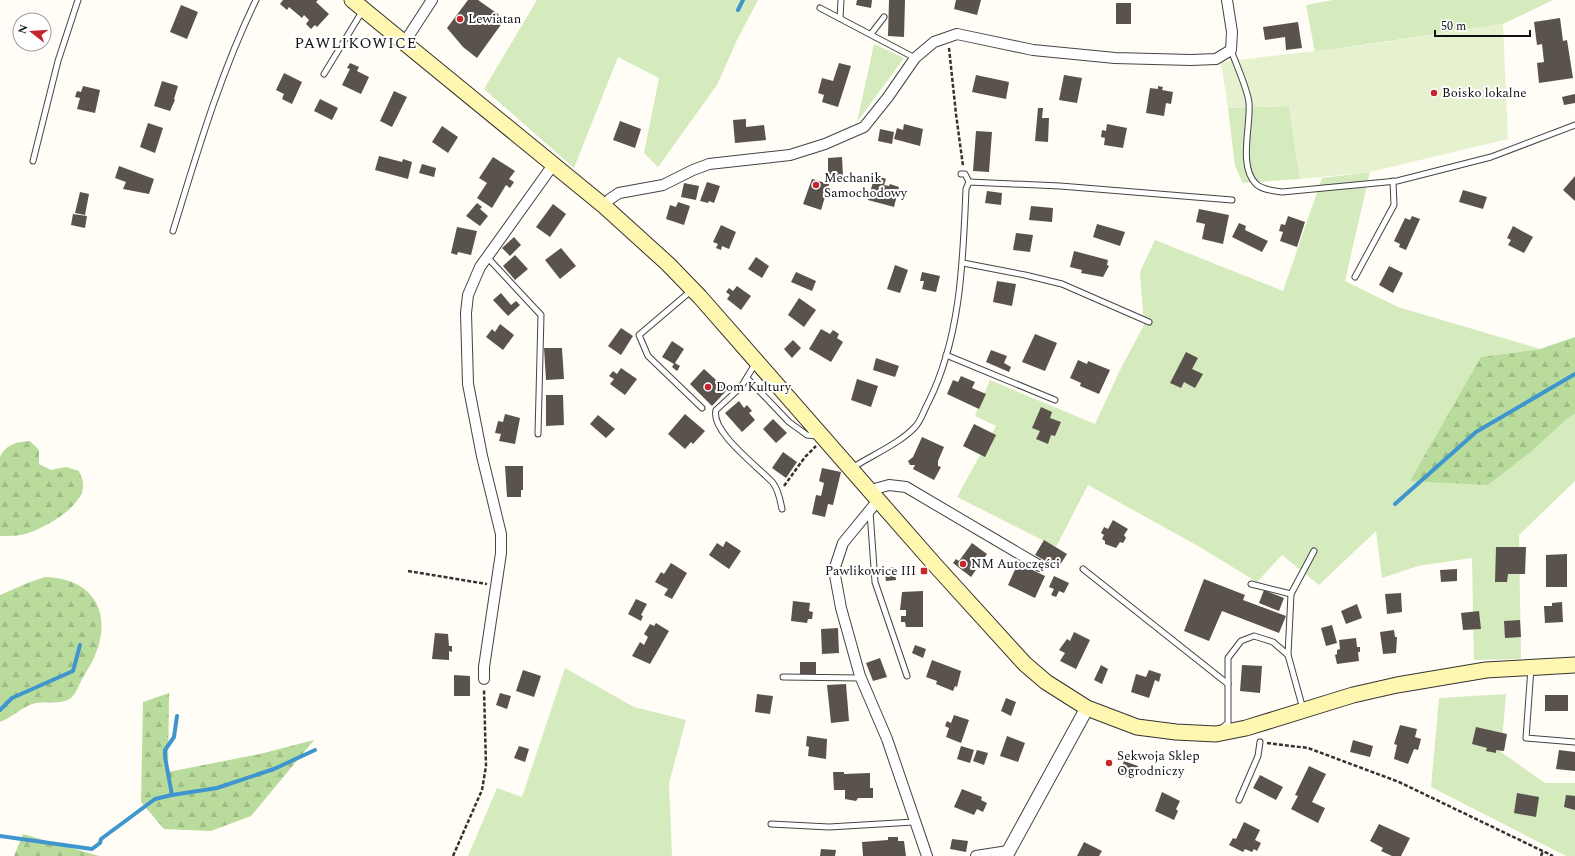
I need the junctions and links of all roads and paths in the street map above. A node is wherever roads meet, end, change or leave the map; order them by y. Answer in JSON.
{"nodes":[{"id":1,"x":78,"y":0,"type":"edge"},
{"id":2,"x":256,"y":0,"type":"edge"},
{"id":3,"x":432,"y":0,"type":"edge"},
{"id":4,"x":841,"y":0,"type":"edge"},
{"id":5,"x":1227,"y":0,"type":"edge"},
{"id":6,"x":358,"y":5,"type":"edge"},
{"id":7,"x":820,"y":8,"type":"dead end"},
{"id":8,"x":884,"y":17,"type":"dead end"},
{"id":9,"x":840,"y":18,"type":"junction"},
{"id":10,"x":871,"y":34,"type":"junction"},
{"id":11,"x":948,"y":37,"type":"junction"},
{"id":12,"x":404,"y":43,"type":"junction"},
{"id":13,"x":1231,"y":50,"type":"junction"},
{"id":14,"x":915,"y":58,"type":"junction"},
{"id":15,"x":324,"y":74,"type":"dead end"},
{"id":16,"x":1575,"y":125,"type":"edge"},
{"id":17,"x":33,"y":161,"type":"dead end"},
{"id":18,"x":553,"y":165,"type":"junction"},
{"id":19,"x":963,"y":174,"type":"joint"},
{"id":20,"x":1393,"y":181,"type":"junction"},
{"id":21,"x":969,"y":182,"type":"junction"},
{"id":22,"x":1232,"y":200,"type":"dead end"},
{"id":23,"x":604,"y":206,"type":"junction"},
{"id":24,"x":173,"y":231,"type":"dead end"},
{"id":25,"x":488,"y":257,"type":"junction"},
{"id":26,"x":964,"y":263,"type":"junction"},
{"id":27,"x":1355,"y":276,"type":"dead end"},
{"id":28,"x":693,"y":290,"type":"junction"},
{"id":29,"x":1149,"y":322,"type":"dead end"},
{"id":30,"x":946,"y":355,"type":"junction"},
{"id":31,"x":757,"y":361,"type":"junction"},
{"id":32,"x":747,"y":378,"type":"junction"},
{"id":33,"x":1055,"y":400,"type":"dead end"},
{"id":34,"x":702,"y":408,"type":"dead end"},
{"id":35,"x":538,"y":434,"type":"dead end"},
{"id":36,"x":825,"y":437,"type":"junction"},
{"id":37,"x":852,"y":468,"type":"junction"},
{"id":38,"x":779,"y":493,"type":"junction"},
{"id":39,"x":873,"y":500,"type":"junction"},
{"id":40,"x":782,"y":509,"type":"dead end"},
{"id":41,"x":1314,"y":551,"type":"dead end"},
{"id":42,"x":1040,"y":566,"type":"dead end"},
{"id":43,"x":1082,"y":569,"type":"dead end"},
{"id":44,"x":408,"y":571,"type":"dead end"},
{"id":45,"x":1251,"y":584,"type":"dead end"},
{"id":46,"x":497,"y":586,"type":"junction"},
{"id":47,"x":1291,"y":594,"type":"junction"},
{"id":48,"x":1288,"y":655,"type":"junction"},
{"id":49,"x":1575,"y":664,"type":"edge"},
{"id":50,"x":1531,"y":667,"type":"junction"},
{"id":51,"x":907,"y":676,"type":"dead end"},
{"id":52,"x":783,"y":677,"type":"dead end"},
{"id":53,"x":861,"y":678,"type":"junction"},
{"id":54,"x":484,"y":679,"type":"joint"},
{"id":55,"x":1228,"y":684,"type":"junction"},
{"id":56,"x":1087,"y":708,"type":"junction"},
{"id":57,"x":1304,"y":711,"type":"junction"},
{"id":58,"x":1216,"y":734,"type":"junction"},
{"id":59,"x":1260,"y":742,"type":"joint"},
{"id":60,"x":1575,"y":742,"type":"edge"},
{"id":61,"x":1239,"y":800,"type":"dead end"},
{"id":62,"x":914,"y":822,"type":"junction"},
{"id":63,"x":771,"y":824,"type":"dead end"},
{"id":64,"x":1543,"y":851,"type":"junction"},
{"id":65,"x":1007,"y":854,"type":"edge"},
{"id":66,"x":453,"y":856,"type":"edge"},
{"id":67,"x":927,"y":856,"type":"edge"},
{"id":68,"x":976,"y":856,"type":"edge"},
{"id":69,"x":1541,"y":856,"type":"edge"},
{"id":70,"x":1553,"y":856,"type":"edge"}],
"edges":[{"from":1,"to":17,"type":"lane"},
{"from":2,"to":24,"type":"lane"},
{"from":3,"to":12,"type":"street"},
{"from":4,"to":9,"type":"lane"},
{"from":5,"to":13,"type":"street"},
{"from":6,"to":12,"type":"main road"},
{"from":6,"to":15,"type":"lane"},
{"from":7,"to":9,"type":"lane"},
{"from":8,"to":10,"type":"lane"},
{"from":9,"to":10,"type":"lane"},
{"from":10,"to":14,"type":"lane"},
{"from":11,"to":13,"type":"street"},
{"from":11,"to":14,"type":"street"},
{"from":11,"to":19,"type":"path"},
{"from":12,"to":18,"type":"main road"},
{"from":13,"to":20,"type":"lane"},
{"from":14,"to":23,"type":"street"},
{"from":16,"to":20,"type":"lane"},
{"from":18,"to":23,"type":"main road"},
{"from":18,"to":25,"type":"street"},
{"from":19,"to":21,"type":"lane"},
{"from":20,"to":27,"type":"lane"},
{"from":21,"to":22,"type":"lane"},
{"from":21,"to":26,"type":"lane"},
{"from":23,"to":28,"type":"main road"},
{"from":25,"to":35,"type":"lane"},
{"from":25,"to":46,"type":"street"},
{"from":26,"to":29,"type":"lane"},
{"from":26,"to":30,"type":"lane"},
{"from":28,"to":31,"type":"main road"},
{"from":28,"to":34,"type":"lane"},
{"from":30,"to":33,"type":"lane"},
{"from":30,"to":37,"type":"lane"},
{"from":31,"to":32,"type":"lane"},
{"from":31,"to":36,"type":"main road"},
{"from":32,"to":36,"type":"lane"},
{"from":32,"to":38,"type":"lane"},
{"from":36,"to":37,"type":"main road"},
{"from":36,"to":38,"type":"path"},
{"from":37,"to":39,"type":"main road"},
{"from":38,"to":40,"type":"lane"},
{"from":39,"to":42,"type":"street"},
{"from":39,"to":51,"type":"lane"},
{"from":39,"to":53,"type":"street"},
{"from":39,"to":56,"type":"main road"},
{"from":41,"to":47,"type":"lane"},
{"from":43,"to":55,"type":"lane"},
{"from":44,"to":46,"type":"path"},
{"from":45,"to":47,"type":"lane"},
{"from":46,"to":54,"type":"street"},
{"from":47,"to":48,"type":"lane"},
{"from":48,"to":55,"type":"lane"},
{"from":48,"to":57,"type":"lane"},
{"from":49,"to":50,"type":"main road"},
{"from":50,"to":57,"type":"main road"},
{"from":50,"to":60,"type":"lane"},
{"from":52,"to":53,"type":"lane"},
{"from":53,"to":62,"type":"street"},
{"from":54,"to":66,"type":"path"},
{"from":55,"to":58,"type":"lane"},
{"from":56,"to":58,"type":"main road"},
{"from":56,"to":65,"type":"street"},
{"from":57,"to":58,"type":"main road"},
{"from":59,"to":61,"type":"lane"},
{"from":59,"to":64,"type":"path"},
{"from":62,"to":63,"type":"lane"},
{"from":62,"to":67,"type":"street"},
{"from":64,"to":69,"type":"path"},
{"from":64,"to":70,"type":"path"},
{"from":65,"to":68,"type":"street"}]}
